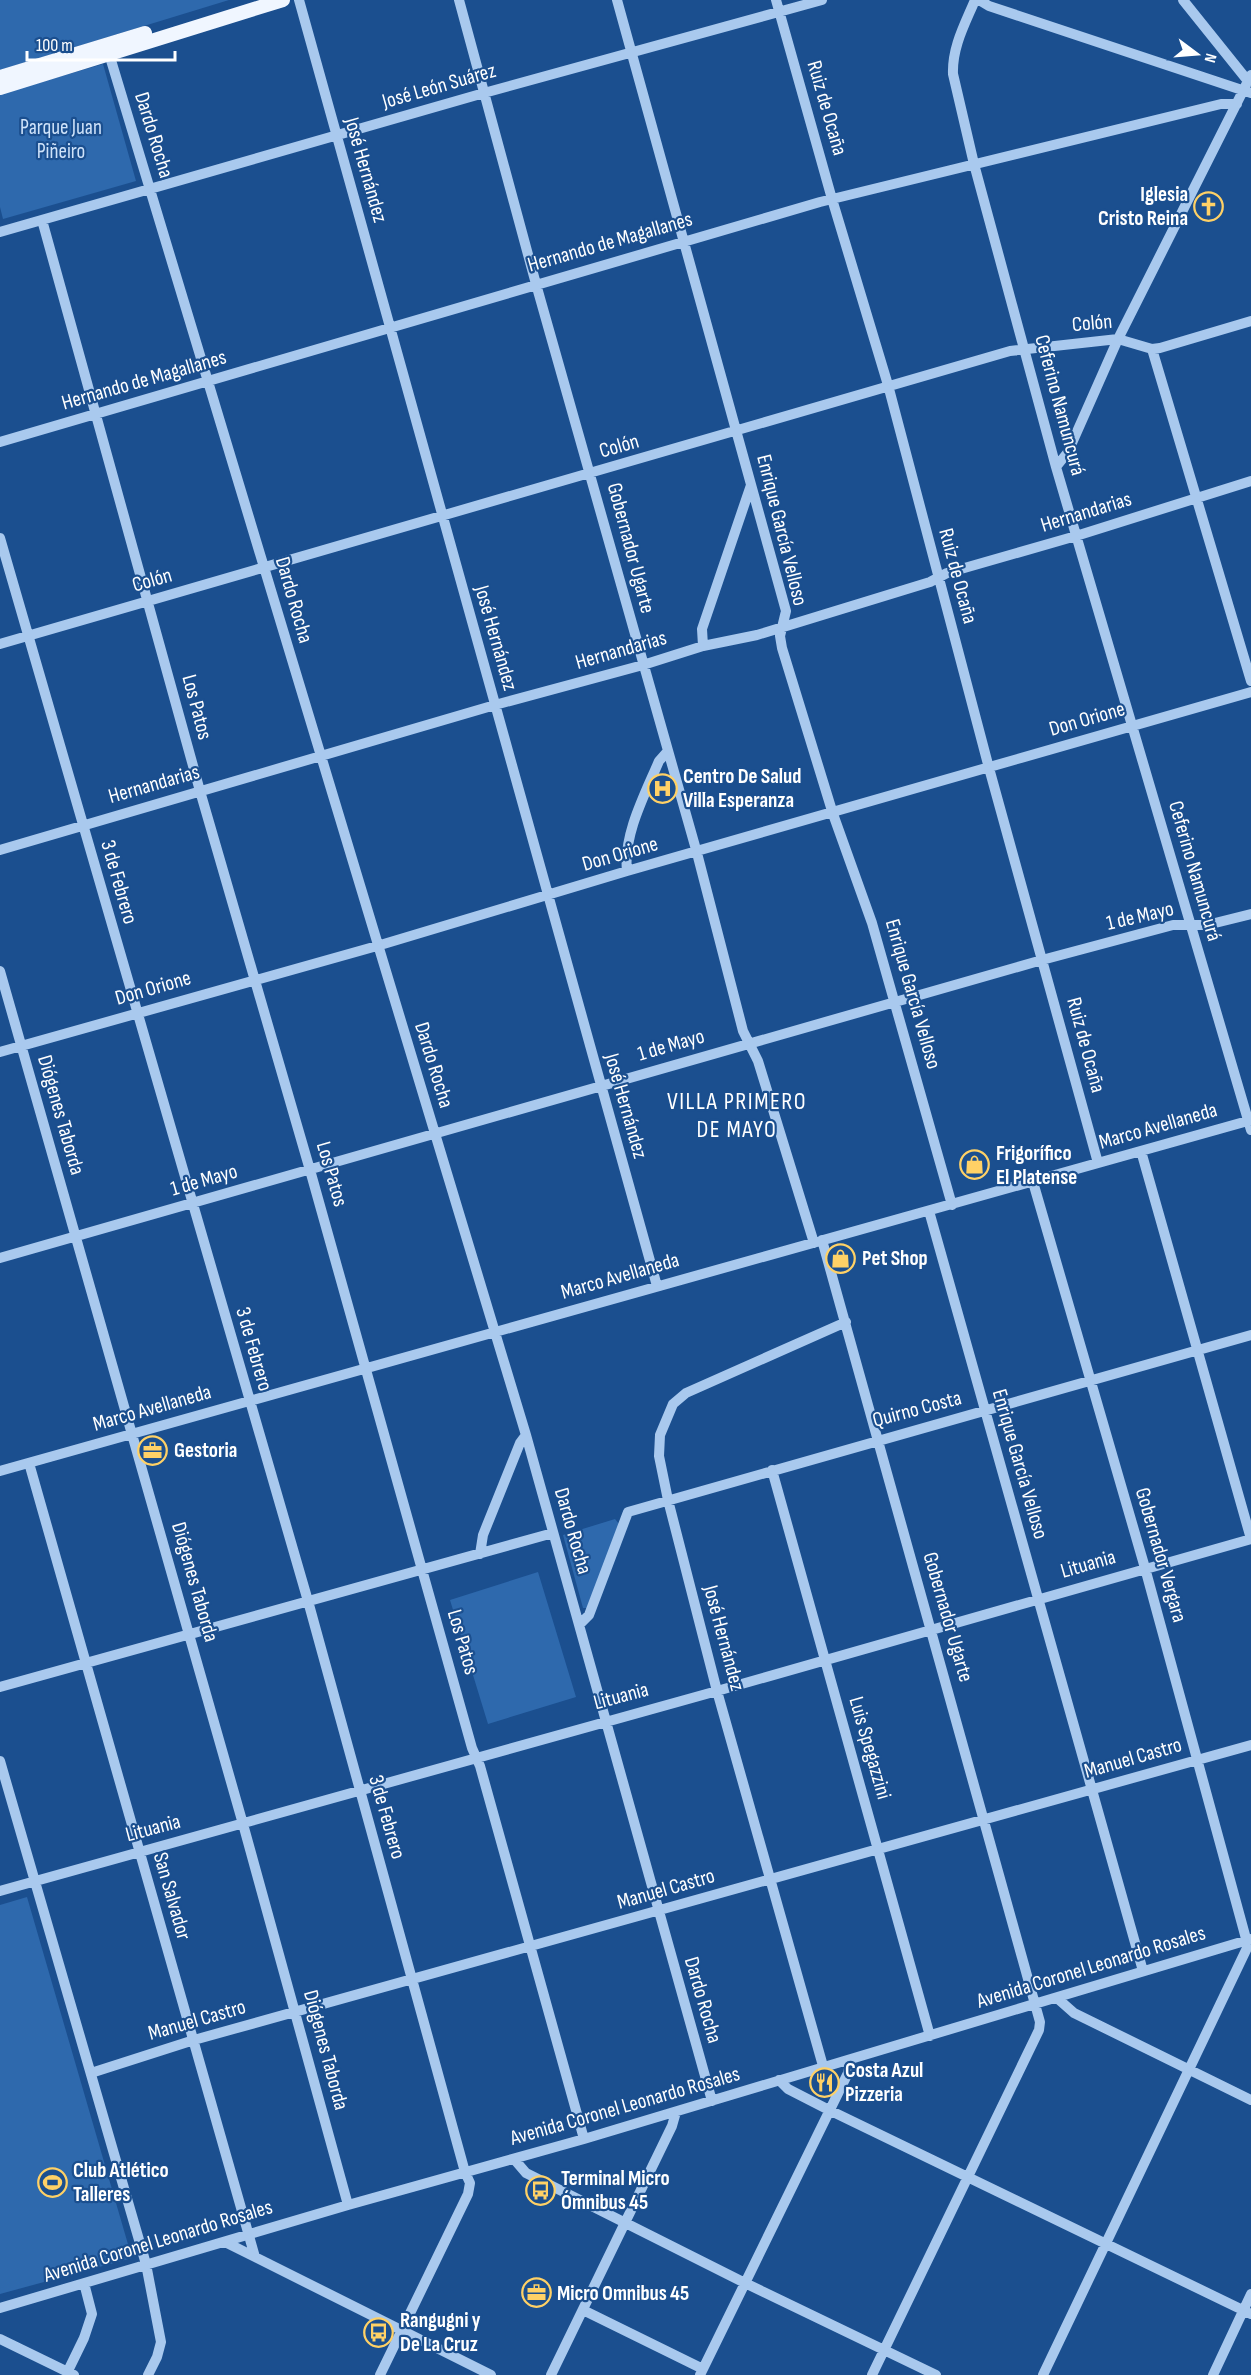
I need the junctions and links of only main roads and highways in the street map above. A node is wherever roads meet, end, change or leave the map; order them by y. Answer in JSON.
{"nodes":[{"id":1,"x":253,"y":0,"type":"edge"},
{"id":2,"x":283,"y":0,"type":"edge"},
{"id":3,"x":107,"y":49,"type":"junction"},
{"id":4,"x":0,"y":77,"type":"edge"},
{"id":5,"x":0,"y":88,"type":"edge"}],
"edges":[{"from":1,"to":3,"type":"main road"},
{"from":2,"to":3,"type":"main road"},
{"from":3,"to":4,"type":"main road"},
{"from":3,"to":5,"type":"main road"}]}
